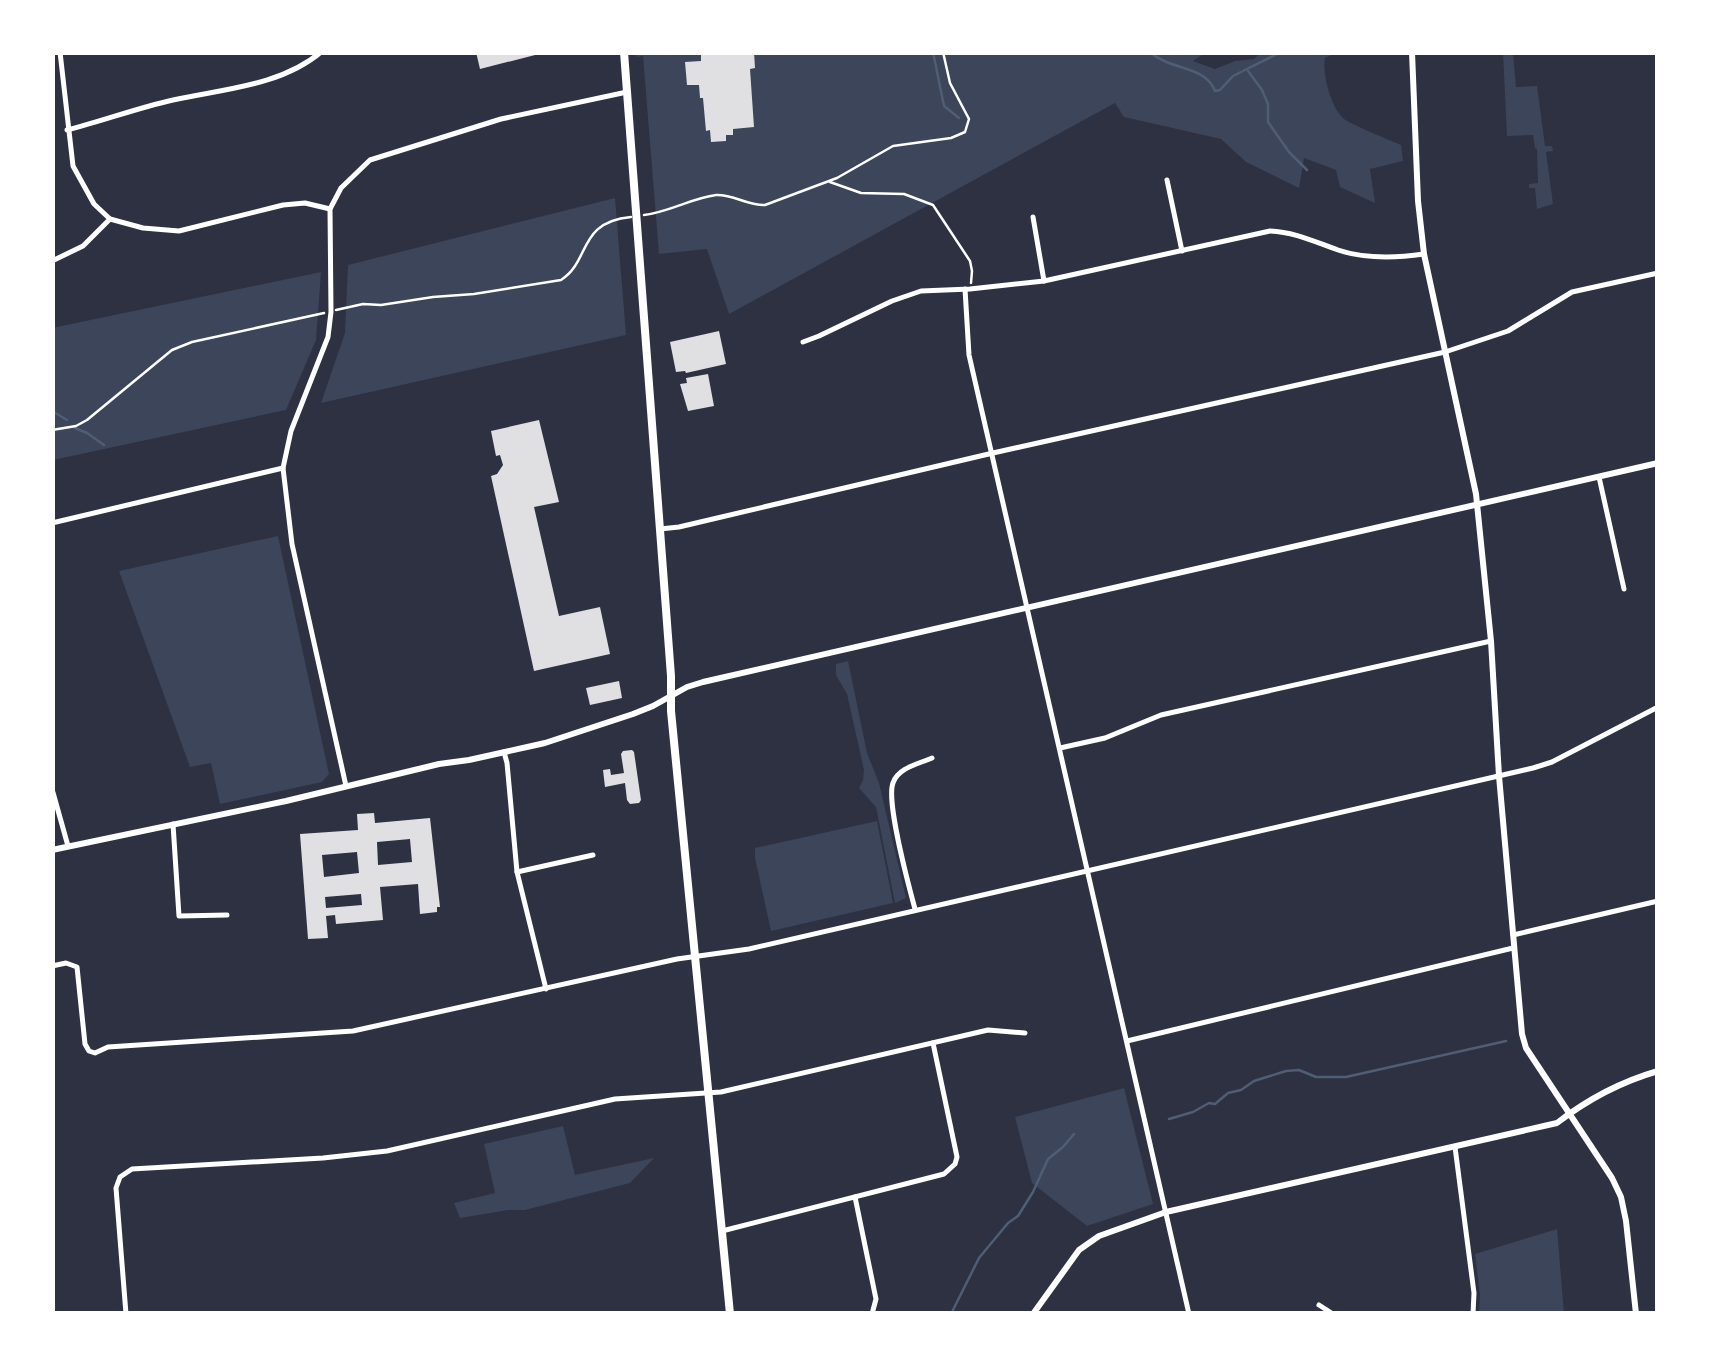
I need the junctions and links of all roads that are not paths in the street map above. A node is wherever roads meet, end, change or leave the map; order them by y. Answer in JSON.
{"nodes":[{"id":1,"x":60,"y":52,"type":"edge"},
{"id":2,"x":321,"y":52,"type":"edge"},
{"id":3,"x":624,"y":52,"type":"edge"},
{"id":4,"x":1412,"y":52,"type":"edge"},
{"id":5,"x":627,"y":92,"type":"junction"},
{"id":6,"x":67,"y":130,"type":"junction"},
{"id":7,"x":1167,"y":180,"type":"dead end"},
{"id":8,"x":330,"y":209,"type":"junction"},
{"id":9,"x":1033,"y":217,"type":"dead end"},
{"id":10,"x":110,"y":219,"type":"junction"},
{"id":11,"x":1182,"y":252,"type":"junction"},
{"id":12,"x":1424,"y":254,"type":"junction"},
{"id":13,"x":52,"y":260,"type":"edge"},
{"id":14,"x":1658,"y":273,"type":"edge"},
{"id":15,"x":1044,"y":281,"type":"junction"},
{"id":16,"x":968,"y":289,"type":"junction"},
{"id":17,"x":804,"y":342,"type":"dead end"},
{"id":18,"x":1445,"y":352,"type":"junction"},
{"id":19,"x":992,"y":453,"type":"junction"},
{"id":20,"x":1658,"y":463,"type":"edge"},
{"id":21,"x":284,"y":468,"type":"junction"},
{"id":22,"x":1598,"y":477,"type":"junction"},
{"id":23,"x":1476,"y":505,"type":"junction"},
{"id":24,"x":52,"y":522,"type":"edge"},
{"id":25,"x":660,"y":529,"type":"junction"},
{"id":26,"x":1624,"y":588,"type":"dead end"},
{"id":27,"x":1027,"y":607,"type":"junction"},
{"id":28,"x":1490,"y":641,"type":"junction"},
{"id":29,"x":670,"y":696,"type":"junction"},
{"id":30,"x":1658,"y":706,"type":"edge"},
{"id":31,"x":1060,"y":748,"type":"junction"},
{"id":32,"x":504,"y":752,"type":"junction"},
{"id":33,"x":932,"y":758,"type":"dead end"},
{"id":34,"x":1500,"y":776,"type":"junction"},
{"id":35,"x":346,"y":787,"type":"junction"},
{"id":36,"x":52,"y":790,"type":"edge"},
{"id":37,"x":174,"y":824,"type":"junction"},
{"id":38,"x":68,"y":846,"type":"junction"},
{"id":39,"x":52,"y":850,"type":"edge"},
{"id":40,"x":594,"y":855,"type":"dead end"},
{"id":41,"x":1088,"y":870,"type":"junction"},
{"id":42,"x":516,"y":872,"type":"junction"},
{"id":43,"x":1658,"y":901,"type":"edge"},
{"id":44,"x":915,"y":910,"type":"junction"},
{"id":45,"x":227,"y":914,"type":"dead end"},
{"id":46,"x":1512,"y":936,"type":"junction"},
{"id":47,"x":1513,"y":948,"type":"junction"},
{"id":48,"x":695,"y":957,"type":"junction"},
{"id":49,"x":52,"y":966,"type":"edge"},
{"id":50,"x":546,"y":988,"type":"junction"},
{"id":51,"x":1025,"y":1033,"type":"dead end"},
{"id":52,"x":1126,"y":1041,"type":"junction"},
{"id":53,"x":934,"y":1044,"type":"junction"},
{"id":54,"x":1658,"y":1071,"type":"edge"},
{"id":55,"x":707,"y":1092,"type":"junction"},
{"id":56,"x":1569,"y":1114,"type":"junction"},
{"id":57,"x":1456,"y":1147,"type":"junction"},
{"id":58,"x":854,"y":1197,"type":"junction"},
{"id":59,"x":1166,"y":1212,"type":"junction"},
{"id":60,"x":722,"y":1231,"type":"junction"},
{"id":61,"x":1320,"y":1305,"type":"dead end"},
{"id":62,"x":126,"y":1314,"type":"edge"},
{"id":63,"x":730,"y":1314,"type":"edge"},
{"id":64,"x":872,"y":1314,"type":"edge"},
{"id":65,"x":1032,"y":1314,"type":"edge"},
{"id":66,"x":1189,"y":1314,"type":"edge"},
{"id":67,"x":1333,"y":1314,"type":"edge"},
{"id":68,"x":1472,"y":1314,"type":"edge"},
{"id":69,"x":1636,"y":1314,"type":"edge"}],
"edges":[{"from":1,"to":6,"type":"street"},
{"from":2,"to":6,"type":"street"},
{"from":3,"to":5,"type":"main road"},
{"from":4,"to":12,"type":"street"},
{"from":5,"to":8,"type":"street"},
{"from":5,"to":25,"type":"main road"},
{"from":6,"to":10,"type":"street"},
{"from":7,"to":11,"type":"street"},
{"from":8,"to":10,"type":"street"},
{"from":8,"to":21,"type":"street"},
{"from":9,"to":15,"type":"street"},
{"from":10,"to":13,"type":"street"},
{"from":11,"to":12,"type":"street"},
{"from":11,"to":15,"type":"street"},
{"from":12,"to":18,"type":"street"},
{"from":14,"to":18,"type":"street"},
{"from":15,"to":16,"type":"street"},
{"from":16,"to":17,"type":"street"},
{"from":16,"to":19,"type":"street"},
{"from":18,"to":19,"type":"street"},
{"from":18,"to":23,"type":"street"},
{"from":19,"to":25,"type":"street"},
{"from":19,"to":27,"type":"street"},
{"from":20,"to":22,"type":"street"},
{"from":21,"to":24,"type":"street"},
{"from":21,"to":35,"type":"street"},
{"from":22,"to":23,"type":"street"},
{"from":22,"to":26,"type":"street"},
{"from":23,"to":27,"type":"street"},
{"from":23,"to":28,"type":"street"},
{"from":25,"to":29,"type":"main road"},
{"from":27,"to":29,"type":"street"},
{"from":27,"to":31,"type":"street"},
{"from":28,"to":31,"type":"street"},
{"from":28,"to":34,"type":"street"},
{"from":29,"to":32,"type":"street"},
{"from":29,"to":48,"type":"main road"},
{"from":30,"to":34,"type":"street"},
{"from":31,"to":41,"type":"street"},
{"from":32,"to":35,"type":"street"},
{"from":32,"to":42,"type":"street"},
{"from":33,"to":44,"type":"street"},
{"from":34,"to":41,"type":"street"},
{"from":34,"to":46,"type":"street"},
{"from":35,"to":37,"type":"street"},
{"from":36,"to":38,"type":"street"},
{"from":37,"to":38,"type":"street"},
{"from":37,"to":45,"type":"street"},
{"from":38,"to":39,"type":"street"},
{"from":40,"to":42,"type":"street"},
{"from":41,"to":44,"type":"street"},
{"from":41,"to":52,"type":"street"},
{"from":42,"to":50,"type":"street"},
{"from":43,"to":46,"type":"street"},
{"from":44,"to":48,"type":"street"},
{"from":46,"to":47,"type":"street"},
{"from":47,"to":52,"type":"street"},
{"from":47,"to":56,"type":"street"},
{"from":48,"to":50,"type":"street"},
{"from":48,"to":55,"type":"main road"},
{"from":49,"to":50,"type":"street"},
{"from":51,"to":53,"type":"street"},
{"from":52,"to":59,"type":"street"},
{"from":53,"to":55,"type":"street"},
{"from":53,"to":58,"type":"street"},
{"from":54,"to":56,"type":"street"},
{"from":55,"to":60,"type":"main road"},
{"from":55,"to":62,"type":"street"},
{"from":56,"to":57,"type":"street"},
{"from":56,"to":69,"type":"street"},
{"from":57,"to":59,"type":"street"},
{"from":57,"to":68,"type":"street"},
{"from":58,"to":60,"type":"street"},
{"from":58,"to":64,"type":"street"},
{"from":59,"to":65,"type":"street"},
{"from":59,"to":66,"type":"street"},
{"from":60,"to":63,"type":"main road"},
{"from":61,"to":67,"type":"street"}]}
